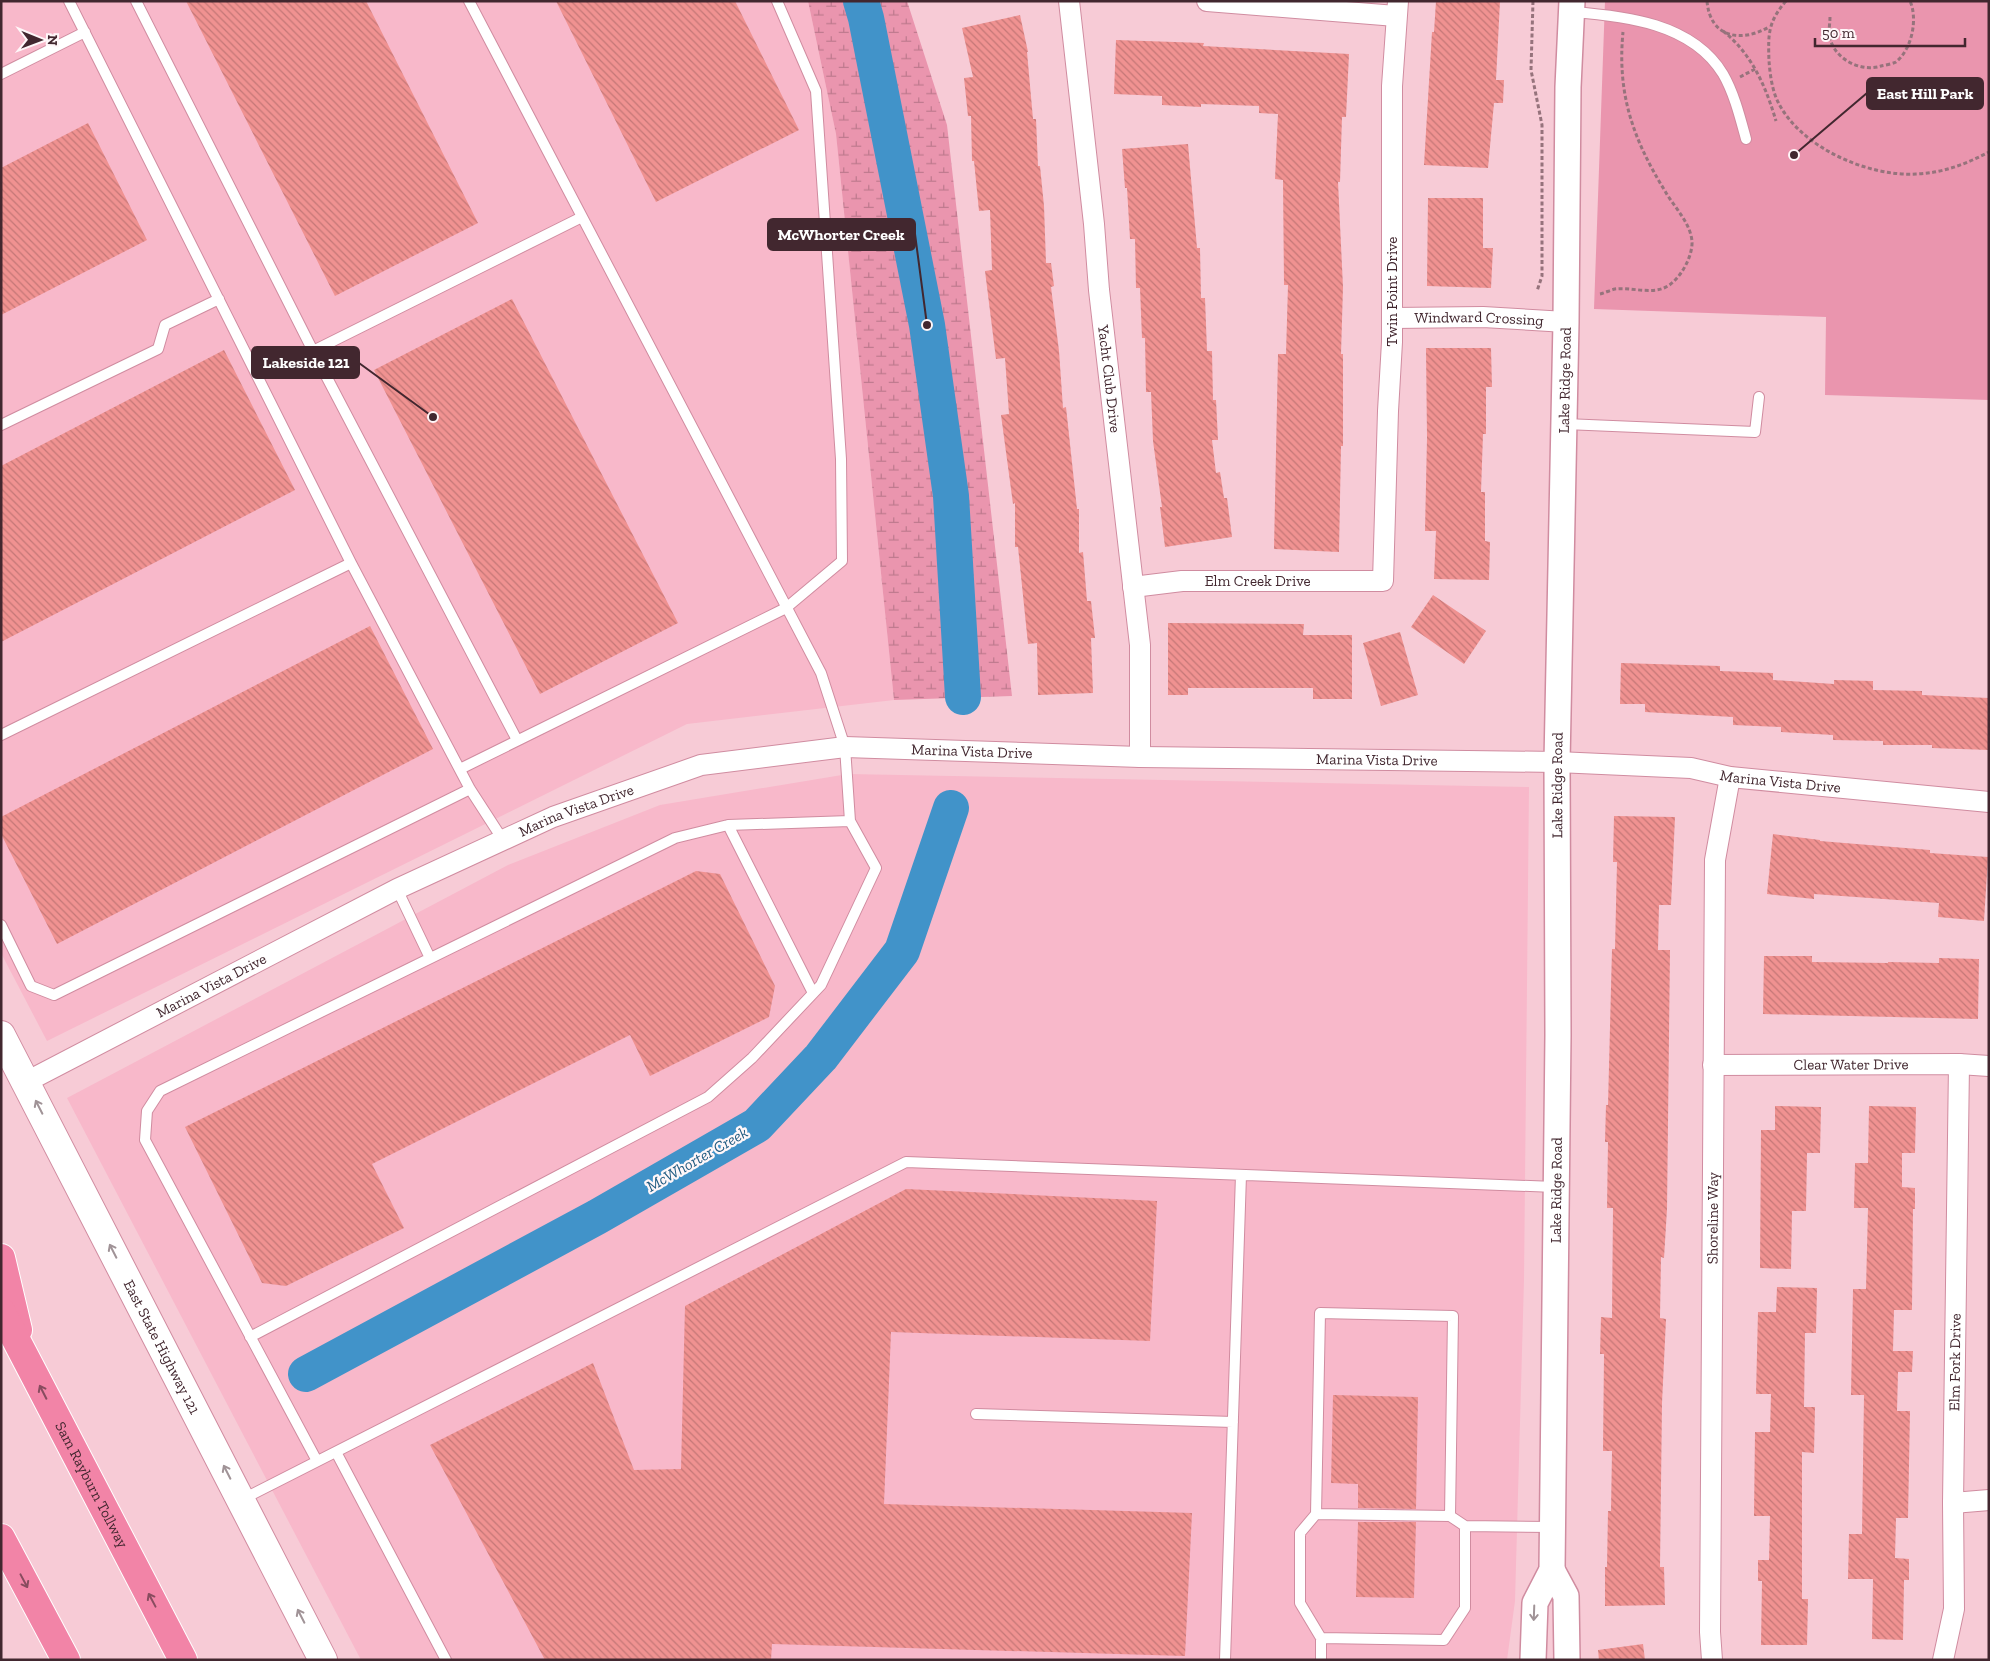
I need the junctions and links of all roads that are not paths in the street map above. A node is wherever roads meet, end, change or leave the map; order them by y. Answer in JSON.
{"nodes":[{"id":1,"x":69,"y":1,"type":"edge"},
{"id":2,"x":136,"y":1,"type":"edge"},
{"id":3,"x":469,"y":1,"type":"edge"},
{"id":4,"x":777,"y":1,"type":"edge"},
{"id":5,"x":1069,"y":1,"type":"edge"},
{"id":6,"x":1207,"y":1,"type":"edge"},
{"id":7,"x":1572,"y":7,"type":"edge"},
{"id":8,"x":1397,"y":9,"type":"edge"},
{"id":9,"x":85,"y":32,"type":"junction"},
{"id":10,"x":1,"y":74,"type":"edge"},
{"id":11,"x":1746,"y":139,"type":"dead end"},
{"id":12,"x":582,"y":217,"type":"junction"},
{"id":13,"x":218,"y":299,"type":"junction"},
{"id":14,"x":1393,"y":318,"type":"junction"},
{"id":15,"x":1566,"y":322,"type":"junction"},
{"id":16,"x":313,"y":351,"type":"junction"},
{"id":17,"x":1759,"y":397,"type":"dead end"},
{"id":18,"x":1564,"y":424,"type":"junction"},
{"id":19,"x":1,"y":426,"type":"edge"},
{"id":20,"x":351,"y":563,"type":"junction"},
{"id":21,"x":1384,"y":581,"type":"joint"},
{"id":22,"x":1133,"y":588,"type":"junction"},
{"id":23,"x":786,"y":608,"type":"junction"},
{"id":24,"x":1,"y":735,"type":"edge"},
{"id":25,"x":517,"y":740,"type":"junction"},
{"id":26,"x":845,"y":747,"type":"junction"},
{"id":27,"x":1140,"y":757,"type":"junction"},
{"id":28,"x":1557,"y":762,"type":"junction"},
{"id":29,"x":460,"y":769,"type":"junction"},
{"id":30,"x":1730,"y":777,"type":"junction"},
{"id":31,"x":470,"y":788,"type":"junction"},
{"id":32,"x":1989,"y":802,"type":"edge"},
{"id":33,"x":850,"y":821,"type":"junction"},
{"id":34,"x":728,"y":825,"type":"junction"},
{"id":35,"x":503,"y":840,"type":"junction"},
{"id":36,"x":397,"y":889,"type":"junction"},
{"id":37,"x":1,"y":925,"type":"edge"},
{"id":38,"x":430,"y":958,"type":"junction"},
{"id":39,"x":813,"y":993,"type":"junction"},
{"id":40,"x":1,"y":1035,"type":"edge"},
{"id":41,"x":1960,"y":1064,"type":"junction"},
{"id":42,"x":1713,"y":1065,"type":"junction"},
{"id":43,"x":1989,"y":1066,"type":"edge"},
{"id":44,"x":26,"y":1082,"type":"junction"},
{"id":45,"x":1241,"y":1175,"type":"junction"},
{"id":46,"x":1556,"y":1187,"type":"junction"},
{"id":47,"x":1,"y":1258,"type":"edge"},
{"id":48,"x":1,"y":1311,"type":"edge"},
{"id":49,"x":250,"y":1337,"type":"junction"},
{"id":50,"x":24,"y":1356,"type":"junction"},
{"id":51,"x":976,"y":1414,"type":"dead end"},
{"id":52,"x":1233,"y":1422,"type":"junction"},
{"id":53,"x":336,"y":1452,"type":"junction"},
{"id":54,"x":317,"y":1461,"type":"junction"},
{"id":55,"x":241,"y":1500,"type":"junction"},
{"id":56,"x":1989,"y":1500,"type":"edge"},
{"id":57,"x":1953,"y":1503,"type":"junction"},
{"id":58,"x":1316,"y":1514,"type":"junction"},
{"id":59,"x":1450,"y":1516,"type":"junction"},
{"id":60,"x":1465,"y":1526,"type":"junction"},
{"id":61,"x":1553,"y":1527,"type":"junction"},
{"id":62,"x":1,"y":1538,"type":"edge"},
{"id":63,"x":1552,"y":1570,"type":"junction"},
{"id":64,"x":1321,"y":1638,"type":"junction"},
{"id":65,"x":66,"y":1660,"type":"edge"},
{"id":66,"x":183,"y":1660,"type":"edge"},
{"id":67,"x":323,"y":1660,"type":"edge"},
{"id":68,"x":446,"y":1660,"type":"edge"},
{"id":69,"x":1224,"y":1660,"type":"edge"},
{"id":70,"x":1321,"y":1660,"type":"edge"},
{"id":71,"x":1533,"y":1660,"type":"edge"},
{"id":72,"x":1567,"y":1660,"type":"edge"},
{"id":73,"x":1712,"y":1660,"type":"edge"},
{"id":74,"x":1944,"y":1660,"type":"edge"}],
"edges":[{"from":1,"to":9,"type":"lane"},
{"from":2,"to":16,"type":"lane"},
{"from":3,"to":12,"type":"lane"},
{"from":4,"to":23,"type":"lane"},
{"from":5,"to":22,"type":"street","name":"Yacht Club Drive"},
{"from":6,"to":8,"type":"street"},
{"from":7,"to":11,"type":"lane"},
{"from":7,"to":15,"type":"street","name":"Lake Ridge Road"},
{"from":8,"to":14,"type":"street","name":"Twin Point Drive"},
{"from":9,"to":10,"type":"lane"},
{"from":9,"to":13,"type":"lane"},
{"from":12,"to":16,"type":"lane"},
{"from":12,"to":23,"type":"lane"},
{"from":13,"to":19,"type":"lane"},
{"from":13,"to":20,"type":"lane"},
{"from":14,"to":15,"type":"street","name":"Windward Crossing"},
{"from":14,"to":21,"type":"street","name":"Twin Point Drive"},
{"from":15,"to":18,"type":"street","name":"Lake Ridge Road"},
{"from":16,"to":25,"type":"lane"},
{"from":17,"to":18,"type":"lane"},
{"from":18,"to":28,"type":"street","name":"Lake Ridge Road"},
{"from":20,"to":24,"type":"lane"},
{"from":20,"to":29,"type":"lane"},
{"from":21,"to":22,"type":"street","name":"Elm Creek Drive"},
{"from":22,"to":27,"type":"street","name":"Yacht Club Drive"},
{"from":23,"to":25,"type":"lane"},
{"from":23,"to":26,"type":"lane"},
{"from":25,"to":29,"type":"lane"},
{"from":26,"to":27,"type":"street","name":"Marina Vista Drive"},
{"from":26,"to":33,"type":"lane"},
{"from":26,"to":35,"type":"street","name":"Marina Vista Drive"},
{"from":27,"to":28,"type":"street","name":"Marina Vista Drive"},
{"from":28,"to":30,"type":"street","name":"Marina Vista Drive"},
{"from":28,"to":46,"type":"street","name":"Lake Ridge Road"},
{"from":29,"to":31,"type":"lane"},
{"from":30,"to":32,"type":"street","name":"Marina Vista Drive"},
{"from":30,"to":42,"type":"street","name":"Shoreline Way"},
{"from":31,"to":35,"type":"lane"},
{"from":31,"to":37,"type":"lane"},
{"from":33,"to":34,"type":"lane"},
{"from":33,"to":39,"type":"lane"},
{"from":34,"to":38,"type":"lane"},
{"from":34,"to":39,"type":"lane"},
{"from":35,"to":36,"type":"street","name":"Marina Vista Drive"},
{"from":36,"to":38,"type":"lane"},
{"from":36,"to":44,"type":"street","name":"Marina Vista Drive"},
{"from":38,"to":49,"type":"lane"},
{"from":39,"to":49,"type":"lane"},
{"from":40,"to":44,"type":"main road","name":"East State Highway 121"},
{"from":41,"to":42,"type":"street","name":"Clear Water Drive"},
{"from":41,"to":43,"type":"street","name":"Clear Water Drive"},
{"from":41,"to":57,"type":"street","name":"Elm Fork Drive"},
{"from":42,"to":73,"type":"street","name":"Shoreline Way"},
{"from":55,"to":44,"type":"main road","name":"East State Highway 121","one_way":true},
{"from":45,"to":46,"type":"lane"},
{"from":45,"to":52,"type":"lane"},
{"from":45,"to":53,"type":"lane"},
{"from":46,"to":61,"type":"street","name":"Lake Ridge Road"},
{"from":47,"to":50,"type":"highway"},
{"from":48,"to":50,"type":"highway","name":"Sam Rayburn Tollway"},
{"from":49,"to":54,"type":"lane"},
{"from":66,"to":50,"type":"highway","name":"Sam Rayburn Tollway","one_way":true},
{"from":51,"to":52,"type":"lane"},
{"from":52,"to":69,"type":"lane"},
{"from":53,"to":54,"type":"lane"},
{"from":53,"to":68,"type":"lane"},
{"from":54,"to":55,"type":"lane"},
{"from":67,"to":55,"type":"main road","name":"East State Highway 121","one_way":true},
{"from":56,"to":57,"type":"street"},
{"from":57,"to":74,"type":"street","name":"Elm Fork Drive"},
{"from":58,"to":59,"type":"lane"},
{"from":58,"to":59,"type":"lane"},
{"from":58,"to":64,"type":"lane"},
{"from":59,"to":60,"type":"lane"},
{"from":60,"to":61,"type":"lane"},
{"from":60,"to":64,"type":"lane"},
{"from":61,"to":63,"type":"street","name":"Lake Ridge Road"},
{"from":62,"to":65,"type":"highway","one_way":true},
{"from":63,"to":71,"type":"street","name":"Lake Ridge Road","one_way":true},
{"from":63,"to":72,"type":"street","name":"Lake Ridge Road"},
{"from":64,"to":70,"type":"lane"}]}
